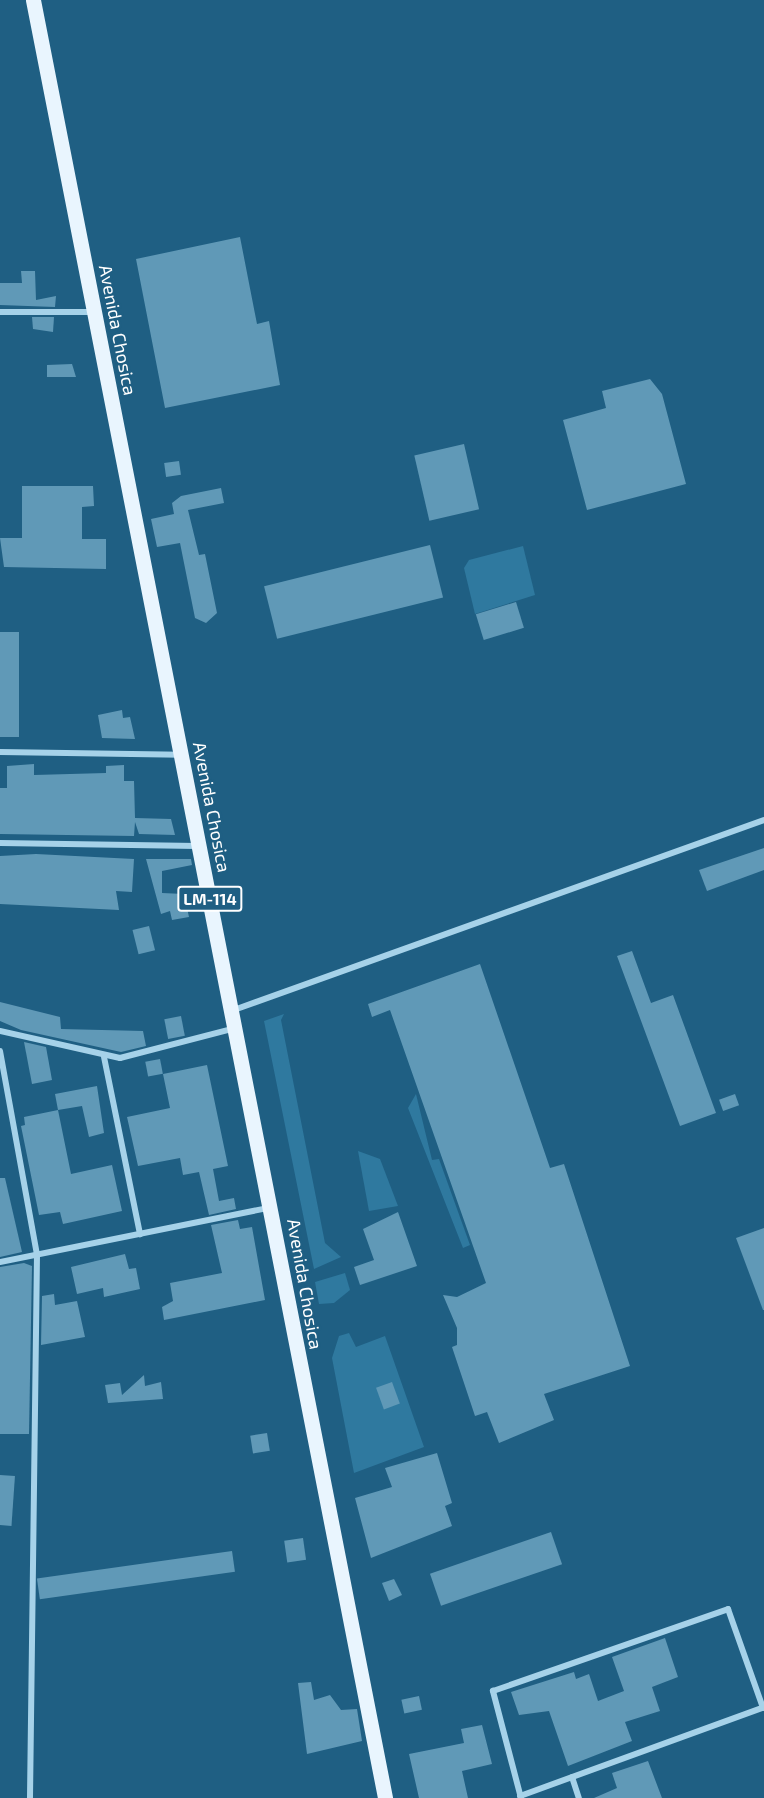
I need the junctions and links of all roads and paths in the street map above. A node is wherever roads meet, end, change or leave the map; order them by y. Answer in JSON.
{"nodes":[{"id":1,"x":33,"y":0,"type":"edge"},
{"id":2,"x":0,"y":312,"type":"edge"},
{"id":3,"x":95,"y":312,"type":"junction"},
{"id":4,"x":0,"y":752,"type":"edge"},
{"id":5,"x":182,"y":754,"type":"junction"},
{"id":6,"x":764,"y":820,"type":"edge"},
{"id":7,"x":0,"y":843,"type":"edge"},
{"id":8,"x":200,"y":846,"type":"junction"},
{"id":9,"x":231,"y":1011,"type":"junction"},
{"id":10,"x":235,"y":1029,"type":"junction"},
{"id":11,"x":0,"y":1031,"type":"edge"},
{"id":12,"x":0,"y":1051,"type":"edge"},
{"id":13,"x":104,"y":1057,"type":"junction"},
{"id":14,"x":272,"y":1207,"type":"junction"},
{"id":15,"x":140,"y":1234,"type":"junction"},
{"id":16,"x":37,"y":1255,"type":"junction"},
{"id":17,"x":0,"y":1262,"type":"edge"},
{"id":18,"x":763,"y":1708,"type":"edge"},
{"id":19,"x":572,"y":1777,"type":"junction"},
{"id":20,"x":520,"y":1797,"type":"edge"},
{"id":21,"x":30,"y":1798,"type":"edge"},
{"id":22,"x":385,"y":1798,"type":"edge"},
{"id":23,"x":579,"y":1798,"type":"edge"}],
"edges":[{"from":1,"to":3,"type":"main road","name":"Avenida Chosica","number":"LM-114"},
{"from":2,"to":3,"type":"street"},
{"from":3,"to":5,"type":"main road","name":"Avenida Chosica","number":"LM-114"},
{"from":4,"to":5,"type":"street"},
{"from":5,"to":8,"type":"main road","name":"Avenida Chosica","number":"LM-114"},
{"from":6,"to":9,"type":"street"},
{"from":7,"to":8,"type":"street"},
{"from":8,"to":9,"type":"main road","name":"Avenida Chosica","number":"LM-114"},
{"from":9,"to":10,"type":"main road","name":"Avenida Chosica","number":"LM-114"},
{"from":10,"to":13,"type":"street"},
{"from":10,"to":14,"type":"main road","name":"Avenida Chosica","number":"LM-114"},
{"from":11,"to":13,"type":"street"},
{"from":12,"to":16,"type":"street"},
{"from":13,"to":15,"type":"street"},
{"from":14,"to":15,"type":"street"},
{"from":14,"to":22,"type":"main road","name":"Avenida Chosica","number":"LM-114"},
{"from":15,"to":16,"type":"street"},
{"from":16,"to":17,"type":"street"},
{"from":16,"to":21,"type":"street"},
{"from":18,"to":19,"type":"street"},
{"from":18,"to":20,"type":"street"},
{"from":19,"to":20,"type":"street"},
{"from":19,"to":23,"type":"street"}]}
